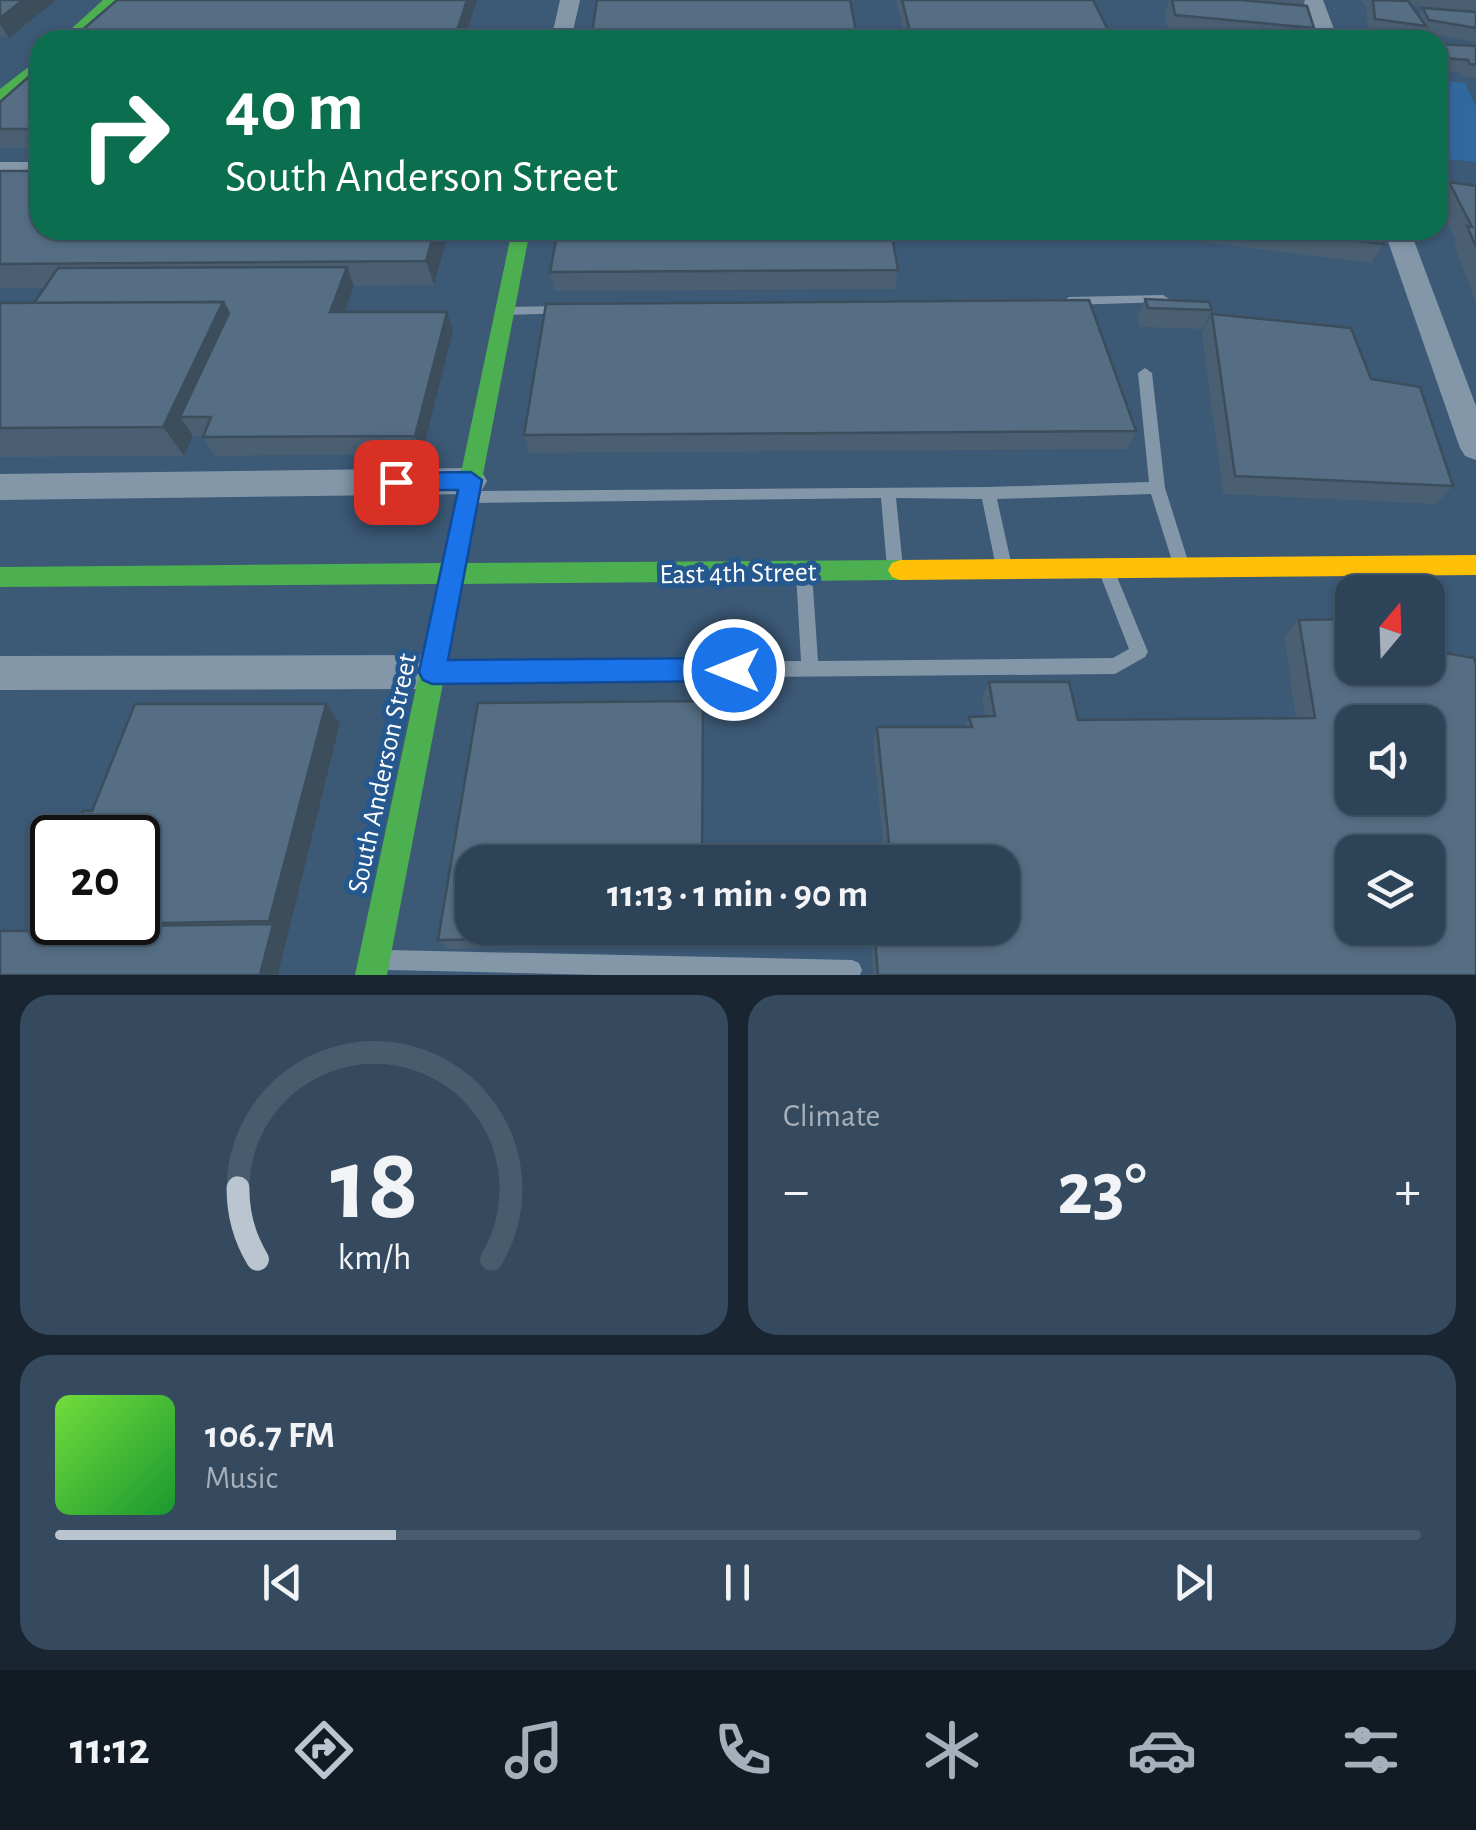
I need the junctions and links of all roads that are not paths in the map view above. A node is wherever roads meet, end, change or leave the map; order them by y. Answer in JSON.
{"nodes":[{"id":1,"x":112,"y":0,"type":"edge"},
{"id":2,"x":570,"y":0,"type":"edge"},
{"id":3,"x":1313,"y":0,"type":"edge"},
{"id":4,"x":78,"y":30,"type":"edge"},
{"id":5,"x":563,"y":30,"type":"edge"},
{"id":6,"x":1324,"y":30,"type":"edge"},
{"id":7,"x":30,"y":71,"type":"edge"},
{"id":8,"x":0,"y":97,"type":"edge"},
{"id":9,"x":0,"y":169,"type":"edge"},
{"id":10,"x":30,"y":169,"type":"edge"},
{"id":11,"x":519,"y":240,"type":"edge"},
{"id":12,"x":1401,"y":240,"type":"edge"},
{"id":13,"x":1164,"y":300,"type":"edge"},
{"id":14,"x":1044,"y":302,"type":"edge"},
{"id":15,"x":585,"y":310,"type":"edge"},
{"id":16,"x":505,"y":311,"type":"junction"},
{"id":17,"x":1145,"y":373,"type":"dead end"},
{"id":18,"x":1476,"y":448,"type":"edge"},
{"id":19,"x":0,"y":487,"type":"edge"},
{"id":20,"x":1157,"y":488,"type":"junction"},
{"id":21,"x":469,"y":489,"type":"junction"},
{"id":22,"x":888,"y":492,"type":"junction"},
{"id":23,"x":988,"y":493,"type":"junction"},
{"id":24,"x":1476,"y":565,"type":"edge"},
{"id":25,"x":1182,"y":568,"type":"junction"},
{"id":26,"x":1004,"y":569,"type":"junction"},
{"id":27,"x":1106,"y":569,"type":"junction"},
{"id":28,"x":896,"y":570,"type":"junction"},
{"id":29,"x":804,"y":571,"type":"junction"},
{"id":30,"x":454,"y":574,"type":"junction"},
{"id":31,"x":0,"y":577,"type":"edge"},
{"id":32,"x":810,"y":669,"type":"junction"},
{"id":33,"x":432,"y":672,"type":"junction"},
{"id":34,"x":0,"y":674,"type":"edge"},
{"id":35,"x":372,"y":968,"type":"edge"},
{"id":36,"x":852,"y":970,"type":"dead end"}],
"edges":[{"from":1,"to":4,"type":"main road"},
{"from":2,"to":5,"type":"street"},
{"from":3,"to":6,"type":"street"},
{"from":7,"to":8,"type":"main road"},
{"from":9,"to":10,"type":"street"},
{"from":11,"to":16,"type":"main road","name":"South Anderson Street"},
{"from":12,"to":18,"type":"street"},
{"from":13,"to":14,"type":"lane"},
{"from":15,"to":16,"type":"lane"},
{"from":16,"to":21,"type":"main road","name":"South Anderson Street"},
{"from":17,"to":20,"type":"lane"},
{"from":19,"to":21,"type":"street"},
{"from":20,"to":23,"type":"lane"},
{"from":20,"to":25,"type":"lane"},
{"from":21,"to":22,"type":"lane"},
{"from":21,"to":30,"type":"main road","name":"South Anderson Street"},
{"from":22,"to":23,"type":"lane"},
{"from":22,"to":28,"type":"lane"},
{"from":23,"to":26,"type":"lane"},
{"from":24,"to":25,"type":"main road","name":"East 4th Street"},
{"from":25,"to":27,"type":"main road","name":"East 4th Street"},
{"from":26,"to":27,"type":"main road","name":"East 4th Street"},
{"from":26,"to":28,"type":"main road","name":"East 4th Street"},
{"from":27,"to":32,"type":"lane"},
{"from":28,"to":29,"type":"main road","name":"East 4th Street"},
{"from":29,"to":30,"type":"main road","name":"East 4th Street"},
{"from":29,"to":32,"type":"lane"},
{"from":30,"to":31,"type":"main road","name":"East 4th Street"},
{"from":30,"to":33,"type":"main road","name":"South Anderson Street"},
{"from":32,"to":33,"type":"lane"},
{"from":33,"to":34,"type":"street"},
{"from":33,"to":35,"type":"main road","name":"South Anderson Street"},
{"from":35,"to":36,"type":"lane"}]}
